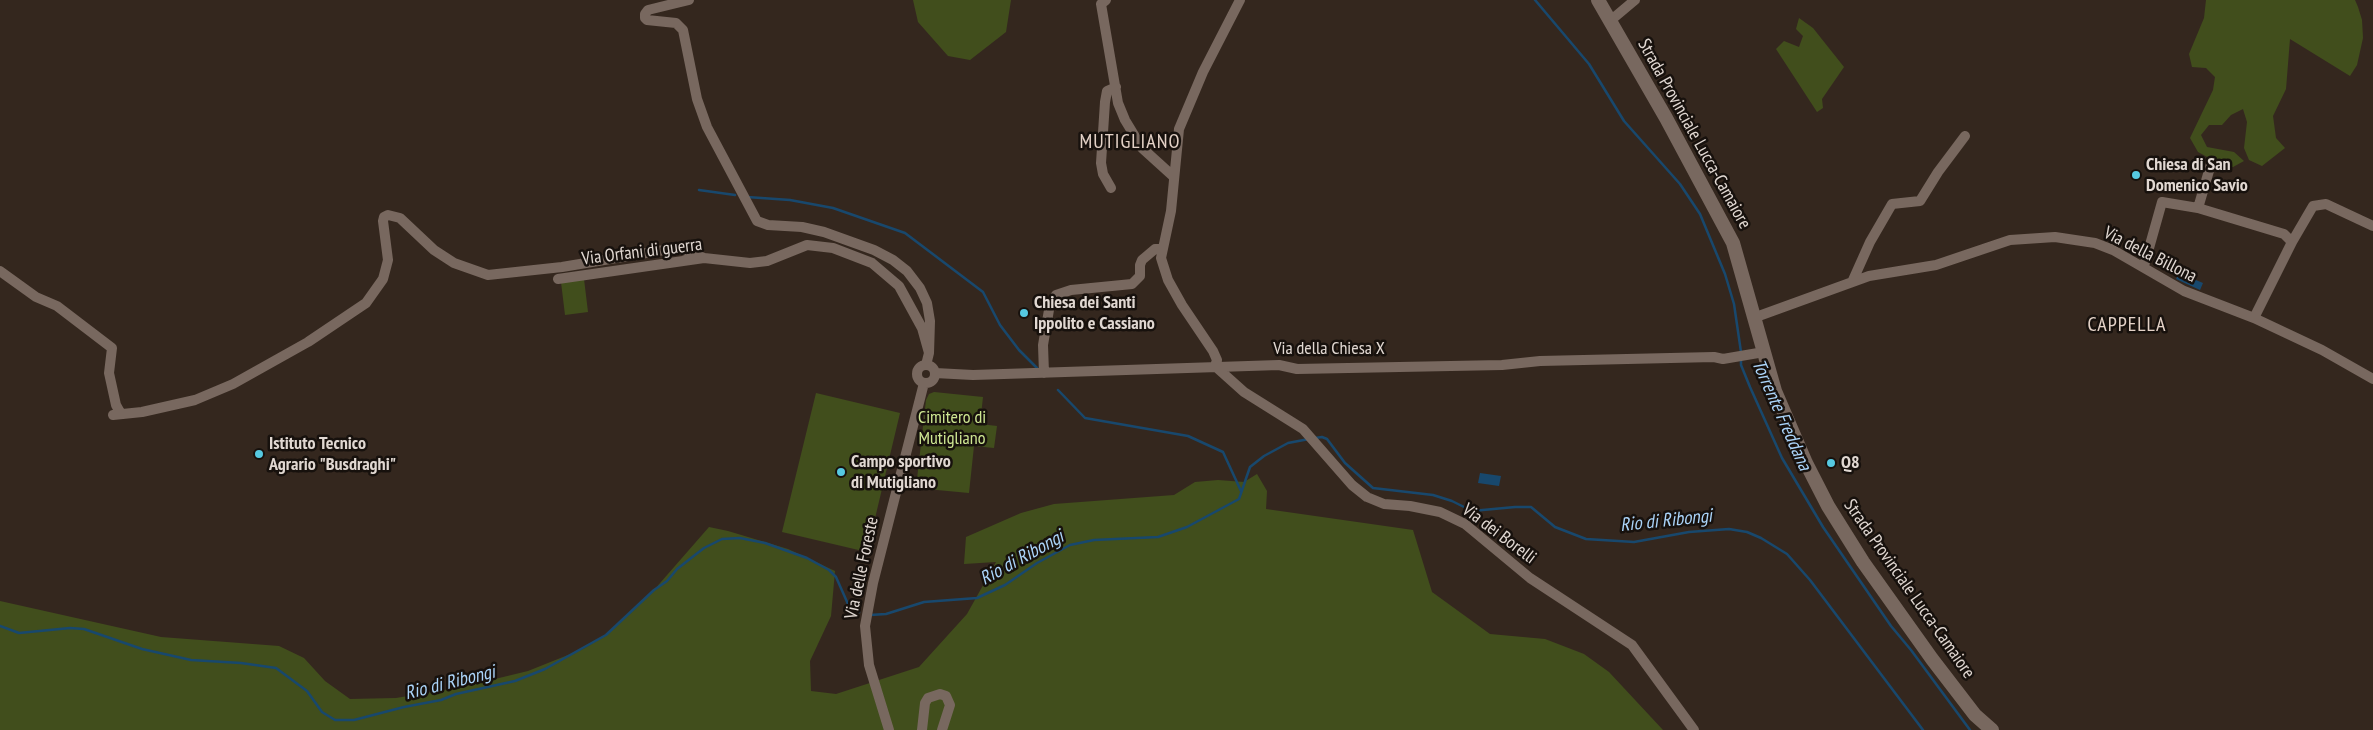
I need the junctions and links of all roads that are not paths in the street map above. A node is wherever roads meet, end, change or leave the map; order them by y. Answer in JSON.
{"nodes":[{"id":1,"x":689,"y":0,"type":"edge"},
{"id":2,"x":1106,"y":0,"type":"edge"},
{"id":3,"x":1240,"y":0,"type":"edge"},
{"id":4,"x":1598,"y":0,"type":"edge"},
{"id":5,"x":1635,"y":0,"type":"edge"},
{"id":6,"x":1610,"y":21,"type":"junction"},
{"id":7,"x":1116,"y":87,"type":"junction"},
{"id":8,"x":1965,"y":136,"type":"dead end"},
{"id":9,"x":2211,"y":164,"type":"dead end"},
{"id":10,"x":1174,"y":178,"type":"junction"},
{"id":11,"x":1111,"y":188,"type":"dead end"},
{"id":12,"x":2198,"y":208,"type":"junction"},
{"id":13,"x":2373,"y":226,"type":"edge"},
{"id":14,"x":2292,"y":242,"type":"junction"},
{"id":15,"x":1162,"y":249,"type":"junction"},
{"id":16,"x":704,"y":258,"type":"junction"},
{"id":17,"x":2144,"y":266,"type":"junction"},
{"id":18,"x":0,"y":271,"type":"edge"},
{"id":19,"x":558,"y":279,"type":"dead end"},
{"id":20,"x":1853,"y":280,"type":"junction"},
{"id":21,"x":1756,"y":316,"type":"junction"},
{"id":22,"x":2254,"y":318,"type":"junction"},
{"id":23,"x":929,"y":353,"type":"junction"},
{"id":24,"x":1759,"y":353,"type":"junction"},
{"id":25,"x":926,"y":365,"type":"junction"},
{"id":26,"x":1215,"y":366,"type":"junction"},
{"id":27,"x":935,"y":373,"type":"junction"},
{"id":28,"x":1044,"y":373,"type":"junction"},
{"id":29,"x":2373,"y":379,"type":"edge"},
{"id":30,"x":924,"y":383,"type":"junction"},
{"id":31,"x":889,"y":730,"type":"edge"},
{"id":32,"x":922,"y":730,"type":"edge"},
{"id":33,"x":942,"y":730,"type":"edge"},
{"id":34,"x":1694,"y":730,"type":"edge"},
{"id":35,"x":1992,"y":730,"type":"edge"}],
"edges":[{"from":1,"to":23,"type":"street"},
{"from":2,"to":7,"type":"street"},
{"from":3,"to":10,"type":"street"},
{"from":4,"to":6,"type":"main road","name":"Strada Provinciale Lucca-Camaiore"},
{"from":5,"to":6,"type":"street"},
{"from":6,"to":21,"type":"main road","name":"Strada Provinciale Lucca-Camaiore"},
{"from":7,"to":10,"type":"street"},
{"from":7,"to":11,"type":"street"},
{"from":8,"to":20,"type":"street"},
{"from":9,"to":12,"type":"street"},
{"from":10,"to":15,"type":"street"},
{"from":12,"to":14,"type":"street"},
{"from":12,"to":17,"type":"street"},
{"from":13,"to":14,"type":"street"},
{"from":14,"to":22,"type":"street"},
{"from":15,"to":26,"type":"street"},
{"from":15,"to":28,"type":"street"},
{"from":16,"to":18,"type":"street"},
{"from":16,"to":19,"type":"street","name":"Via Orfani di guerra"},
{"from":16,"to":23,"type":"street","name":"Via Orfani di guerra"},
{"from":17,"to":20,"type":"street","name":"Via della Billona"},
{"from":17,"to":22,"type":"street","name":"Via della Billona"},
{"from":20,"to":21,"type":"street","name":"Via della Billona"},
{"from":21,"to":24,"type":"main road","name":"Strada Provinciale Lucca-Camaiore"},
{"from":22,"to":29,"type":"street","name":"Via della Billona"},
{"from":23,"to":25,"type":"street","name":"Via Orfani di guerra"},
{"from":24,"to":26,"type":"street","name":"Via della Chiesa X"},
{"from":24,"to":35,"type":"main road","name":"Strada Provinciale Lucca-Camaiore"},
{"from":25,"to":27,"type":"street"},
{"from":25,"to":30,"type":"street"},
{"from":26,"to":28,"type":"street","name":"Via della Chiesa X"},
{"from":26,"to":34,"type":"street","name":"Via dei Borelli"},
{"from":27,"to":28,"type":"street","name":"Via della Chiesa X"},
{"from":27,"to":30,"type":"street"},
{"from":30,"to":31,"type":"street","name":"Via delle Foreste"},
{"from":32,"to":33,"type":"street"}]}
